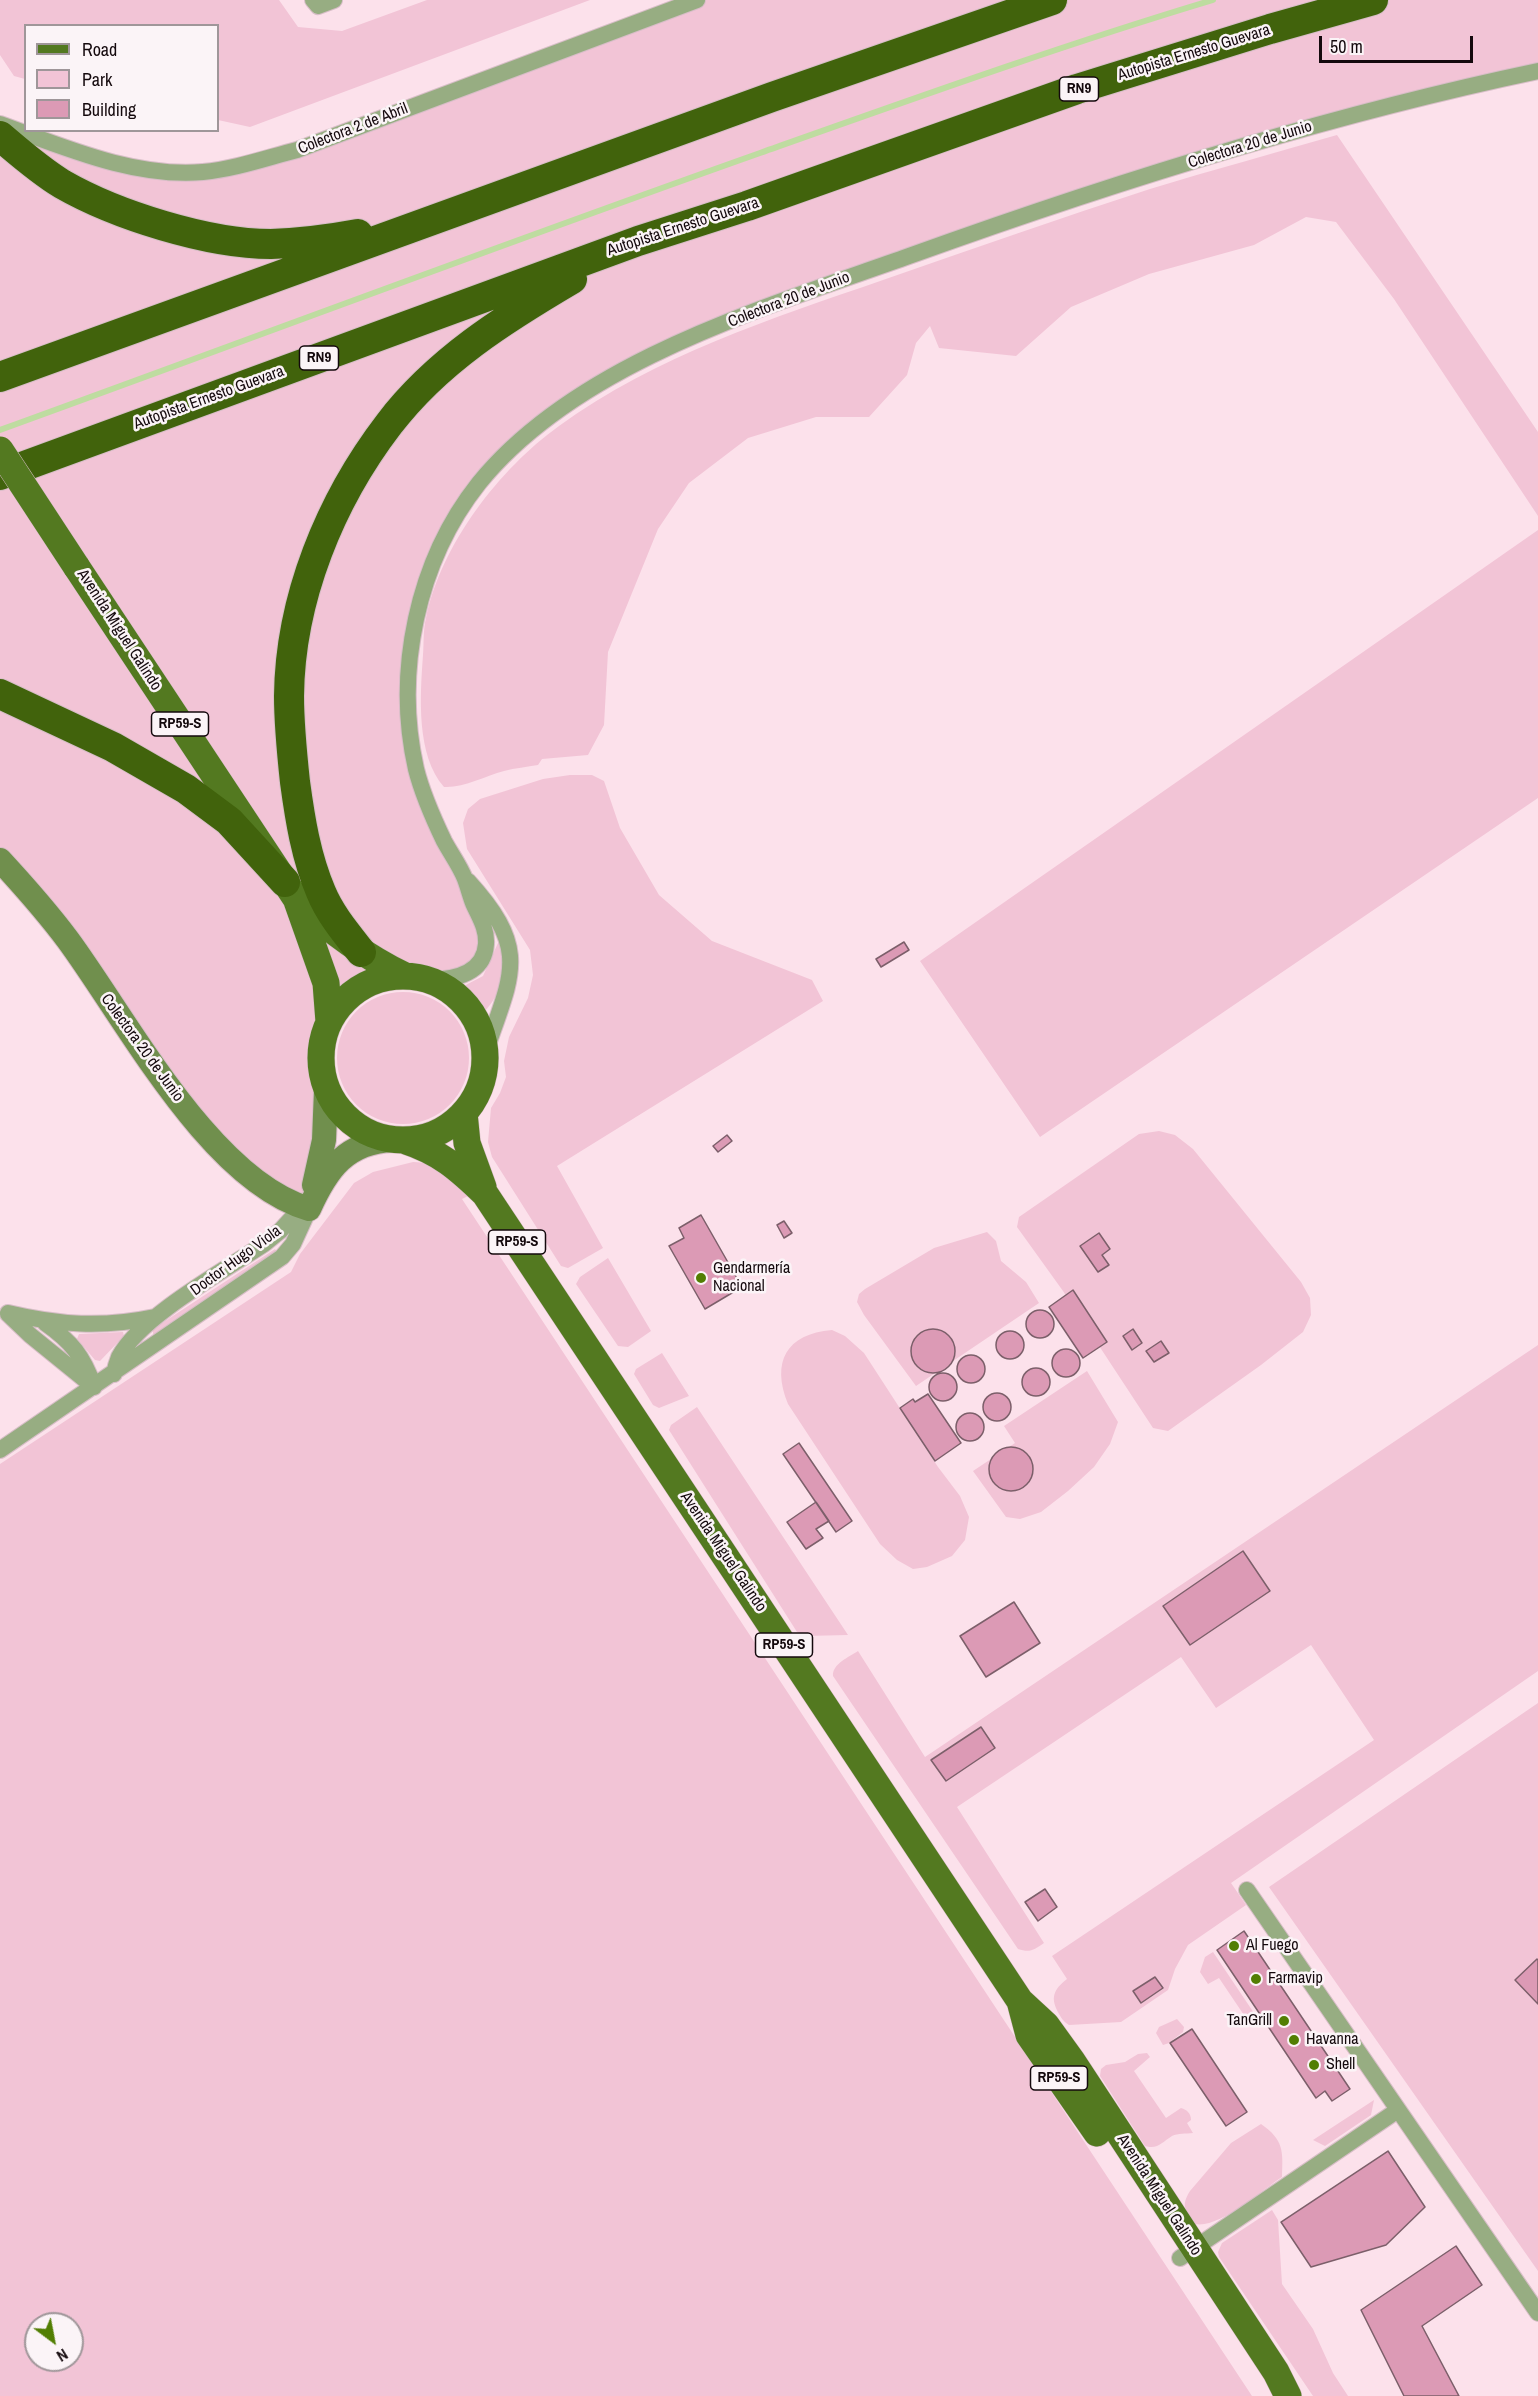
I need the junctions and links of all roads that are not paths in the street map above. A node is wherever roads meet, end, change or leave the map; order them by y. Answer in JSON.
{"nodes":[{"id":1,"x":334,"y":0,"type":"edge"},
{"id":2,"x":697,"y":0,"type":"edge"},
{"id":3,"x":1052,"y":0,"type":"edge"},
{"id":4,"x":1373,"y":0,"type":"edge"},
{"id":5,"x":316,"y":3,"type":"edge"},
{"id":6,"x":1538,"y":71,"type":"edge"},
{"id":7,"x":0,"y":124,"type":"edge"},
{"id":8,"x":0,"y":136,"type":"edge"},
{"id":9,"x":432,"y":219,"type":"junction"},
{"id":10,"x":638,"y":241,"type":"junction"},
{"id":11,"x":0,"y":377,"type":"edge"},
{"id":12,"x":0,"y":450,"type":"edge"},
{"id":13,"x":0,"y":474,"type":"edge"},
{"id":14,"x":0,"y":694,"type":"edge"},
{"id":15,"x":0,"y":860,"type":"edge"},
{"id":16,"x":464,"y":875,"type":"junction"},
{"id":17,"x":291,"y":891,"type":"junction"},
{"id":18,"x":361,"y":952,"type":"junction"},
{"id":19,"x":416,"y":978,"type":"junction"},
{"id":20,"x":328,"y":1022,"type":"junction"},
{"id":21,"x":485,"y":1053,"type":"junction"},
{"id":22,"x":327,"y":1090,"type":"junction"},
{"id":23,"x":464,"y":1113,"type":"junction"},
{"id":24,"x":398,"y":1140,"type":"junction"},
{"id":25,"x":485,"y":1194,"type":"junction"},
{"id":26,"x":305,"y":1208,"type":"junction"},
{"id":27,"x":4,"y":1311,"type":"edge"},
{"id":28,"x":156,"y":1317,"type":"junction"},
{"id":29,"x":43,"y":1322,"type":"junction"},
{"id":30,"x":114,"y":1374,"type":"junction"},
{"id":31,"x":94,"y":1388,"type":"junction"},
{"id":32,"x":0,"y":1450,"type":"edge"},
{"id":33,"x":1247,"y":1890,"type":"dead end"},
{"id":34,"x":1398,"y":2110,"type":"junction"},
{"id":35,"x":1187,"y":2253,"type":"junction"},
{"id":36,"x":1538,"y":2313,"type":"edge"},
{"id":37,"x":1275,"y":2396,"type":"edge"},
{"id":38,"x":1288,"y":2396,"type":"edge"}],
"edges":[{"from":1,"to":5,"type":"street"},
{"from":2,"to":7,"type":"street","name":"Colectora 2 de Abril"},
{"from":3,"to":9,"type":"highway"},
{"from":4,"to":10,"type":"highway","name":"Autopista Ernesto Guevara","number":"RN9"},
{"from":6,"to":16,"type":"street","name":"Colectora 20 de Junio"},
{"from":8,"to":9,"type":"highway"},
{"from":9,"to":11,"type":"highway"},
{"from":10,"to":13,"type":"highway","name":"Autopista Ernesto Guevara","number":"RN9"},
{"from":10,"to":18,"type":"highway"},
{"from":12,"to":17,"type":"main road","name":"Avenida Miguel Galindo","number":"RP59-S","bridge":true},
{"from":14,"to":17,"type":"highway"},
{"from":15,"to":26,"type":"main road","name":"Colectora 20 de Junio"},
{"from":16,"to":19,"type":"street","name":"Colectora 20 de Junio"},
{"from":16,"to":21,"type":"street","name":"Colectora 20 de Junio"},
{"from":17,"to":18,"type":"main road","name":"Avenida Miguel Galindo","number":"RP59-S"},
{"from":17,"to":20,"type":"main road","name":"Avenida Miguel Galindo","number":"RP59-S"},
{"from":18,"to":19,"type":"main road","name":"Avenida Miguel Galindo","number":"RP59-S"},
{"from":19,"to":20,"type":"main road"},
{"from":19,"to":21,"type":"main road"},
{"from":20,"to":22,"type":"main road"},
{"from":21,"to":23,"type":"main road"},
{"from":22,"to":24,"type":"main road"},
{"from":22,"to":26,"type":"main road","name":"Doctor Hugo Viola"},
{"from":23,"to":24,"type":"main road"},
{"from":23,"to":25,"type":"main road","name":"Avenida Miguel Galindo","number":"RP59-S"},
{"from":24,"to":25,"type":"main road","name":"Avenida Miguel Galindo","number":"RP59-S"},
{"from":24,"to":26,"type":"main road","name":"Doctor Hugo Viola"},
{"from":25,"to":35,"type":"main road","name":"Avenida Miguel Galindo","number":"RP59-S"},
{"from":26,"to":28,"type":"street","name":"Doctor Hugo Viola"},
{"from":26,"to":30,"type":"street","name":"Doctor Hugo Viola"},
{"from":27,"to":29,"type":"street"},
{"from":27,"to":31,"type":"street"},
{"from":28,"to":29,"type":"street"},
{"from":28,"to":30,"type":"street","name":"Doctor Hugo Viola"},
{"from":29,"to":31,"type":"street"},
{"from":30,"to":31,"type":"street","name":"Doctor Hugo Viola"},
{"from":31,"to":32,"type":"street","name":"Doctor Hugo Viola"},
{"from":33,"to":34,"type":"street"},
{"from":34,"to":35,"type":"street"},
{"from":34,"to":36,"type":"street"},
{"from":35,"to":37,"type":"main road","name":"Avenida Miguel Galindo","number":"RP59-S"},
{"from":35,"to":38,"type":"main road","name":"Avenida Miguel Galindo","number":"RP59-S"}]}
